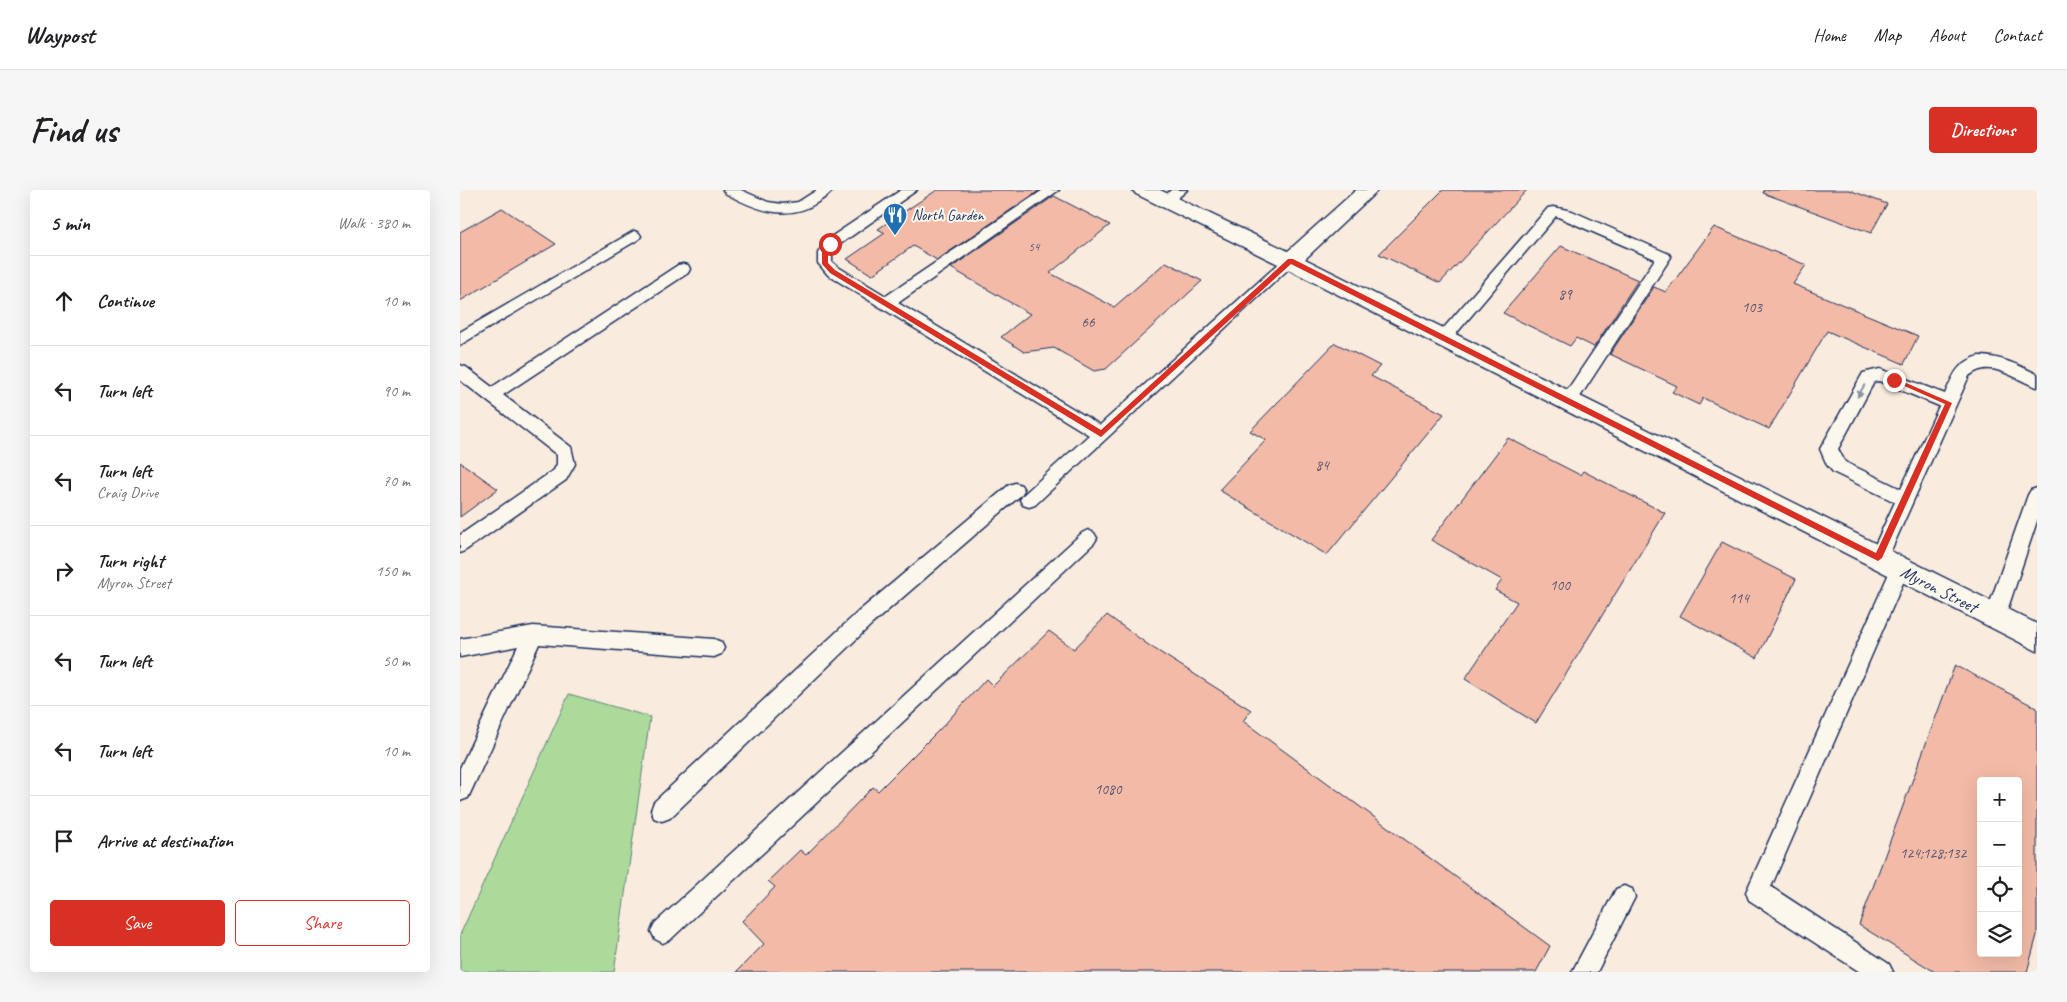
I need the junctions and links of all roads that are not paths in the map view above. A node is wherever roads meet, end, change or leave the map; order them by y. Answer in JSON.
{"nodes":[{"id":1,"x":730,"y":190,"type":"edge"},
{"id":2,"x":826,"y":190,"type":"edge"},
{"id":3,"x":910,"y":190,"type":"edge"},
{"id":4,"x":1052,"y":190,"type":"edge"},
{"id":5,"x":1143,"y":190,"type":"edge"},
{"id":6,"x":1368,"y":190,"type":"edge"},
{"id":7,"x":1173,"y":195,"type":"edge"},
{"id":8,"x":634,"y":236,"type":"dead end"},
{"id":9,"x":1290,"y":261,"type":"junction"},
{"id":10,"x":683,"y":269,"type":"dead end"},
{"id":11,"x":886,"y":304,"type":"junction"},
{"id":12,"x":1443,"y":338,"type":"junction"},
{"id":13,"x":460,"y":339,"type":"edge"},
{"id":14,"x":460,"y":371,"type":"edge"},
{"id":15,"x":2037,"y":380,"type":"edge"},
{"id":16,"x":491,"y":395,"type":"junction"},
{"id":17,"x":1568,"y":402,"type":"junction"},
{"id":18,"x":1949,"y":403,"type":"junction"},
{"id":19,"x":1101,"y":434,"type":"junction"},
{"id":20,"x":2037,"y":495,"type":"edge"},
{"id":21,"x":1906,"y":499,"type":"junction"},
{"id":22,"x":1088,"y":538,"type":"dead end"},
{"id":23,"x":460,"y":544,"type":"edge"},
{"id":24,"x":1878,"y":558,"type":"junction"},
{"id":25,"x":1900,"y":569,"type":"junction"},
{"id":26,"x":1995,"y":617,"type":"junction"},
{"id":27,"x":534,"y":635,"type":"junction"},
{"id":28,"x":2037,"y":638,"type":"edge"},
{"id":29,"x":460,"y":648,"type":"edge"},
{"id":30,"x":714,"y":648,"type":"dead end"},
{"id":31,"x":460,"y":791,"type":"edge"},
{"id":32,"x":662,"y":810,"type":"dead end"},
{"id":33,"x":1624,"y":897,"type":"dead end"},
{"id":34,"x":663,"y":931,"type":"dead end"},
{"id":35,"x":1584,"y":972,"type":"edge"},
{"id":36,"x":1881,"y":972,"type":"edge"}],
"edges":[{"from":1,"to":2,"type":"lane"},
{"from":3,"to":11,"type":"lane"},
{"from":4,"to":11,"type":"lane"},
{"from":5,"to":7,"type":"street","name":"Myron Street"},
{"from":6,"to":9,"type":"street"},
{"from":7,"to":9,"type":"street","name":"Myron Street"},
{"from":8,"to":13,"type":"lane"},
{"from":9,"to":12,"type":"street","name":"Myron Street"},
{"from":9,"to":19,"type":"lane"},
{"from":10,"to":16,"type":"lane"},
{"from":11,"to":19,"type":"lane"},
{"from":12,"to":17,"type":"street","name":"Myron Street"},
{"from":12,"to":17,"type":"lane"},
{"from":14,"to":16,"type":"lane"},
{"from":15,"to":18,"type":"lane"},
{"from":16,"to":23,"type":"lane"},
{"from":17,"to":24,"type":"street","name":"Myron Street"},
{"from":18,"to":21,"type":"lane"},
{"from":18,"to":21,"type":"lane","one_way":true},
{"from":19,"to":32,"type":"lane"},
{"from":20,"to":26,"type":"lane"},
{"from":21,"to":24,"type":"lane"},
{"from":22,"to":34,"type":"lane"},
{"from":24,"to":25,"type":"street","name":"Myron Street"},
{"from":25,"to":26,"type":"street","name":"Myron Street"},
{"from":25,"to":36,"type":"lane"},
{"from":26,"to":28,"type":"street","name":"Myron Street"},
{"from":27,"to":29,"type":"lane"},
{"from":27,"to":30,"type":"lane"},
{"from":27,"to":31,"type":"lane"},
{"from":33,"to":35,"type":"lane"}]}
